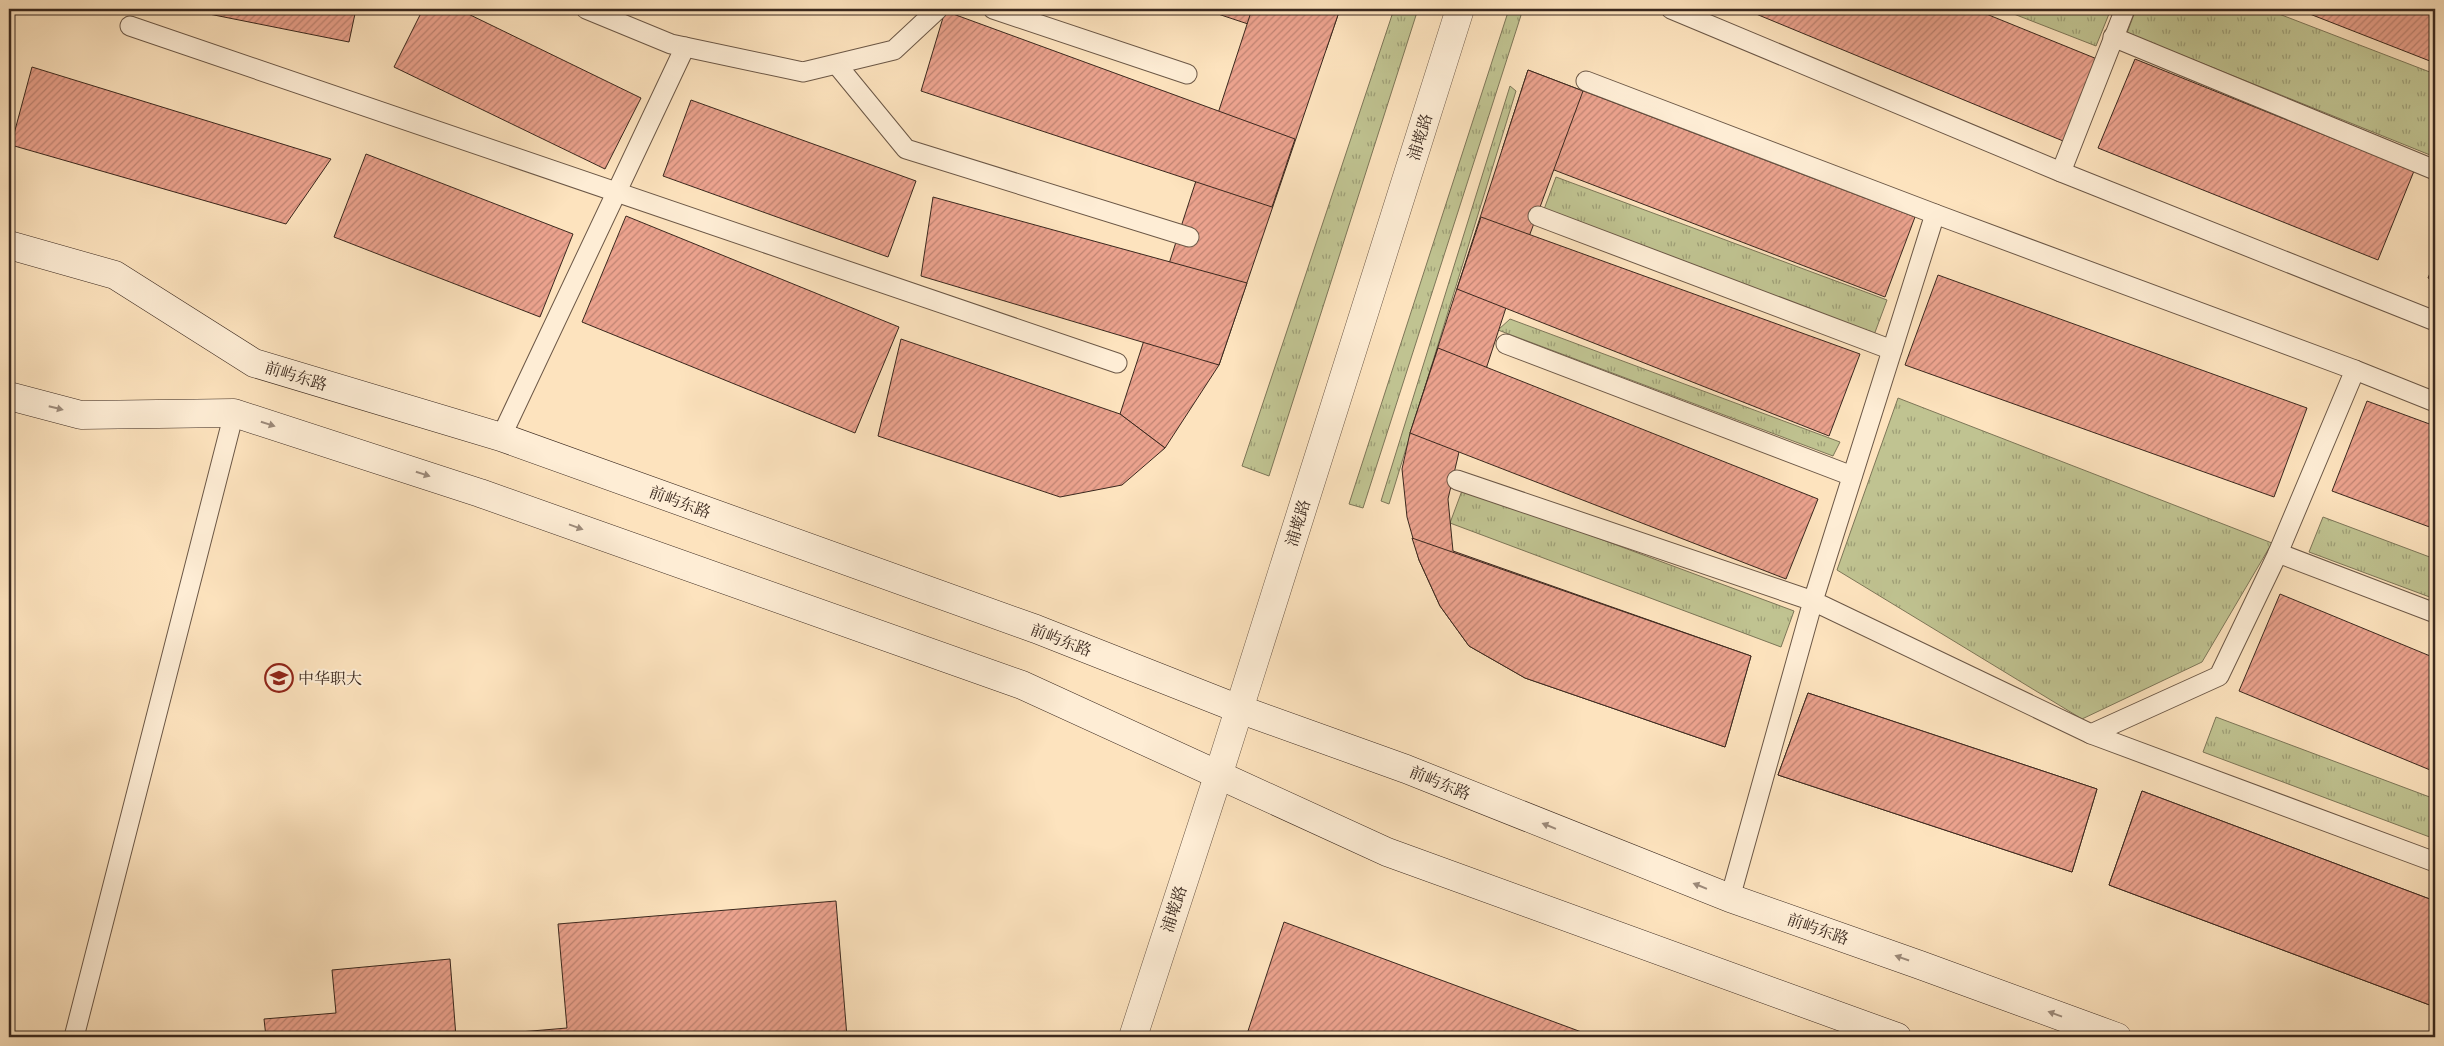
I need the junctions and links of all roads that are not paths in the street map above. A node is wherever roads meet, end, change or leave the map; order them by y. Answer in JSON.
{"nodes":[{"id":1,"x":586,"y":9,"type":"edge"},
{"id":2,"x":938,"y":9,"type":"edge"},
{"id":3,"x":993,"y":9,"type":"edge"},
{"id":4,"x":1460,"y":9,"type":"edge"},
{"id":5,"x":1670,"y":9,"type":"edge"},
{"id":6,"x":2124,"y":9,"type":"edge"},
{"id":7,"x":130,"y":26,"type":"dead end"},
{"id":8,"x":2113,"y":37,"type":"junction"},
{"id":9,"x":685,"y":47,"type":"junction"},
{"id":10,"x":837,"y":64,"type":"junction"},
{"id":11,"x":1186,"y":74,"type":"dead end"},
{"id":12,"x":1586,"y":82,"type":"dead end"},
{"id":13,"x":2435,"y":170,"type":"edge"},
{"id":14,"x":2061,"y":172,"type":"junction"},
{"id":15,"x":616,"y":192,"type":"junction"},
{"id":16,"x":1935,"y":214,"type":"junction"},
{"id":17,"x":1538,"y":216,"type":"dead end"},
{"id":18,"x":1190,"y":237,"type":"dead end"},
{"id":19,"x":9,"y":245,"type":"edge"},
{"id":20,"x":2435,"y":321,"type":"edge"},
{"id":21,"x":1506,"y":344,"type":"dead end"},
{"id":22,"x":1892,"y":350,"type":"junction"},
{"id":23,"x":1117,"y":363,"type":"dead end"},
{"id":24,"x":2355,"y":370,"type":"junction"},
{"id":25,"x":9,"y":396,"type":"edge"},
{"id":26,"x":2435,"y":402,"type":"edge"},
{"id":27,"x":234,"y":413,"type":"junction"},
{"id":28,"x":501,"y":437,"type":"junction"},
{"id":29,"x":1852,"y":476,"type":"junction"},
{"id":30,"x":1458,"y":480,"type":"dead end"},
{"id":31,"x":2278,"y":553,"type":"junction"},
{"id":32,"x":1813,"y":601,"type":"junction"},
{"id":33,"x":2435,"y":613,"type":"edge"},
{"id":34,"x":1239,"y":710,"type":"junction"},
{"id":35,"x":2091,"y":734,"type":"junction"},
{"id":36,"x":1218,"y":776,"type":"junction"},
{"id":37,"x":2435,"y":862,"type":"edge"},
{"id":38,"x":1730,"y":898,"type":"junction"},
{"id":39,"x":74,"y":1037,"type":"edge"},
{"id":40,"x":1133,"y":1037,"type":"edge"},
{"id":41,"x":1897,"y":1037,"type":"edge"},
{"id":42,"x":2117,"y":1037,"type":"edge"}],
"edges":[{"from":1,"to":9,"type":"lane"},
{"from":2,"to":10,"type":"lane"},
{"from":3,"to":11,"type":"lane"},
{"from":4,"to":34,"type":"main road","name":"浦墘路"},
{"from":5,"to":14,"type":"lane"},
{"from":6,"to":8,"type":"lane"},
{"from":7,"to":15,"type":"lane"},
{"from":8,"to":13,"type":"lane"},
{"from":8,"to":14,"type":"lane"},
{"from":9,"to":10,"type":"lane"},
{"from":9,"to":15,"type":"lane"},
{"from":10,"to":18,"type":"lane"},
{"from":12,"to":16,"type":"lane"},
{"from":14,"to":20,"type":"lane"},
{"from":15,"to":23,"type":"lane"},
{"from":15,"to":28,"type":"lane"},
{"from":16,"to":22,"type":"lane"},
{"from":16,"to":24,"type":"lane"},
{"from":17,"to":22,"type":"lane"},
{"from":19,"to":28,"type":"main road","name":"前屿东路"},
{"from":21,"to":29,"type":"lane"},
{"from":22,"to":29,"type":"lane"},
{"from":24,"to":26,"type":"lane"},
{"from":24,"to":31,"type":"lane"},
{"from":25,"to":27,"type":"main road","one_way":true},
{"from":27,"to":36,"type":"main road","one_way":true},
{"from":27,"to":39,"type":"lane"},
{"from":28,"to":34,"type":"main road","name":"前屿东路"},
{"from":29,"to":32,"type":"lane"},
{"from":30,"to":32,"type":"lane"},
{"from":31,"to":33,"type":"lane"},
{"from":31,"to":35,"type":"lane"},
{"from":32,"to":35,"type":"lane"},
{"from":32,"to":38,"type":"lane"},
{"from":34,"to":36,"type":"main road","name":"浦墘路"},
{"from":38,"to":34,"type":"main road","name":"前屿东路","one_way":true},
{"from":35,"to":37,"type":"lane"},
{"from":36,"to":40,"type":"main road","name":"浦墘路"},
{"from":36,"to":41,"type":"main road"},
{"from":42,"to":38,"type":"main road","name":"前屿东路","one_way":true}]}
